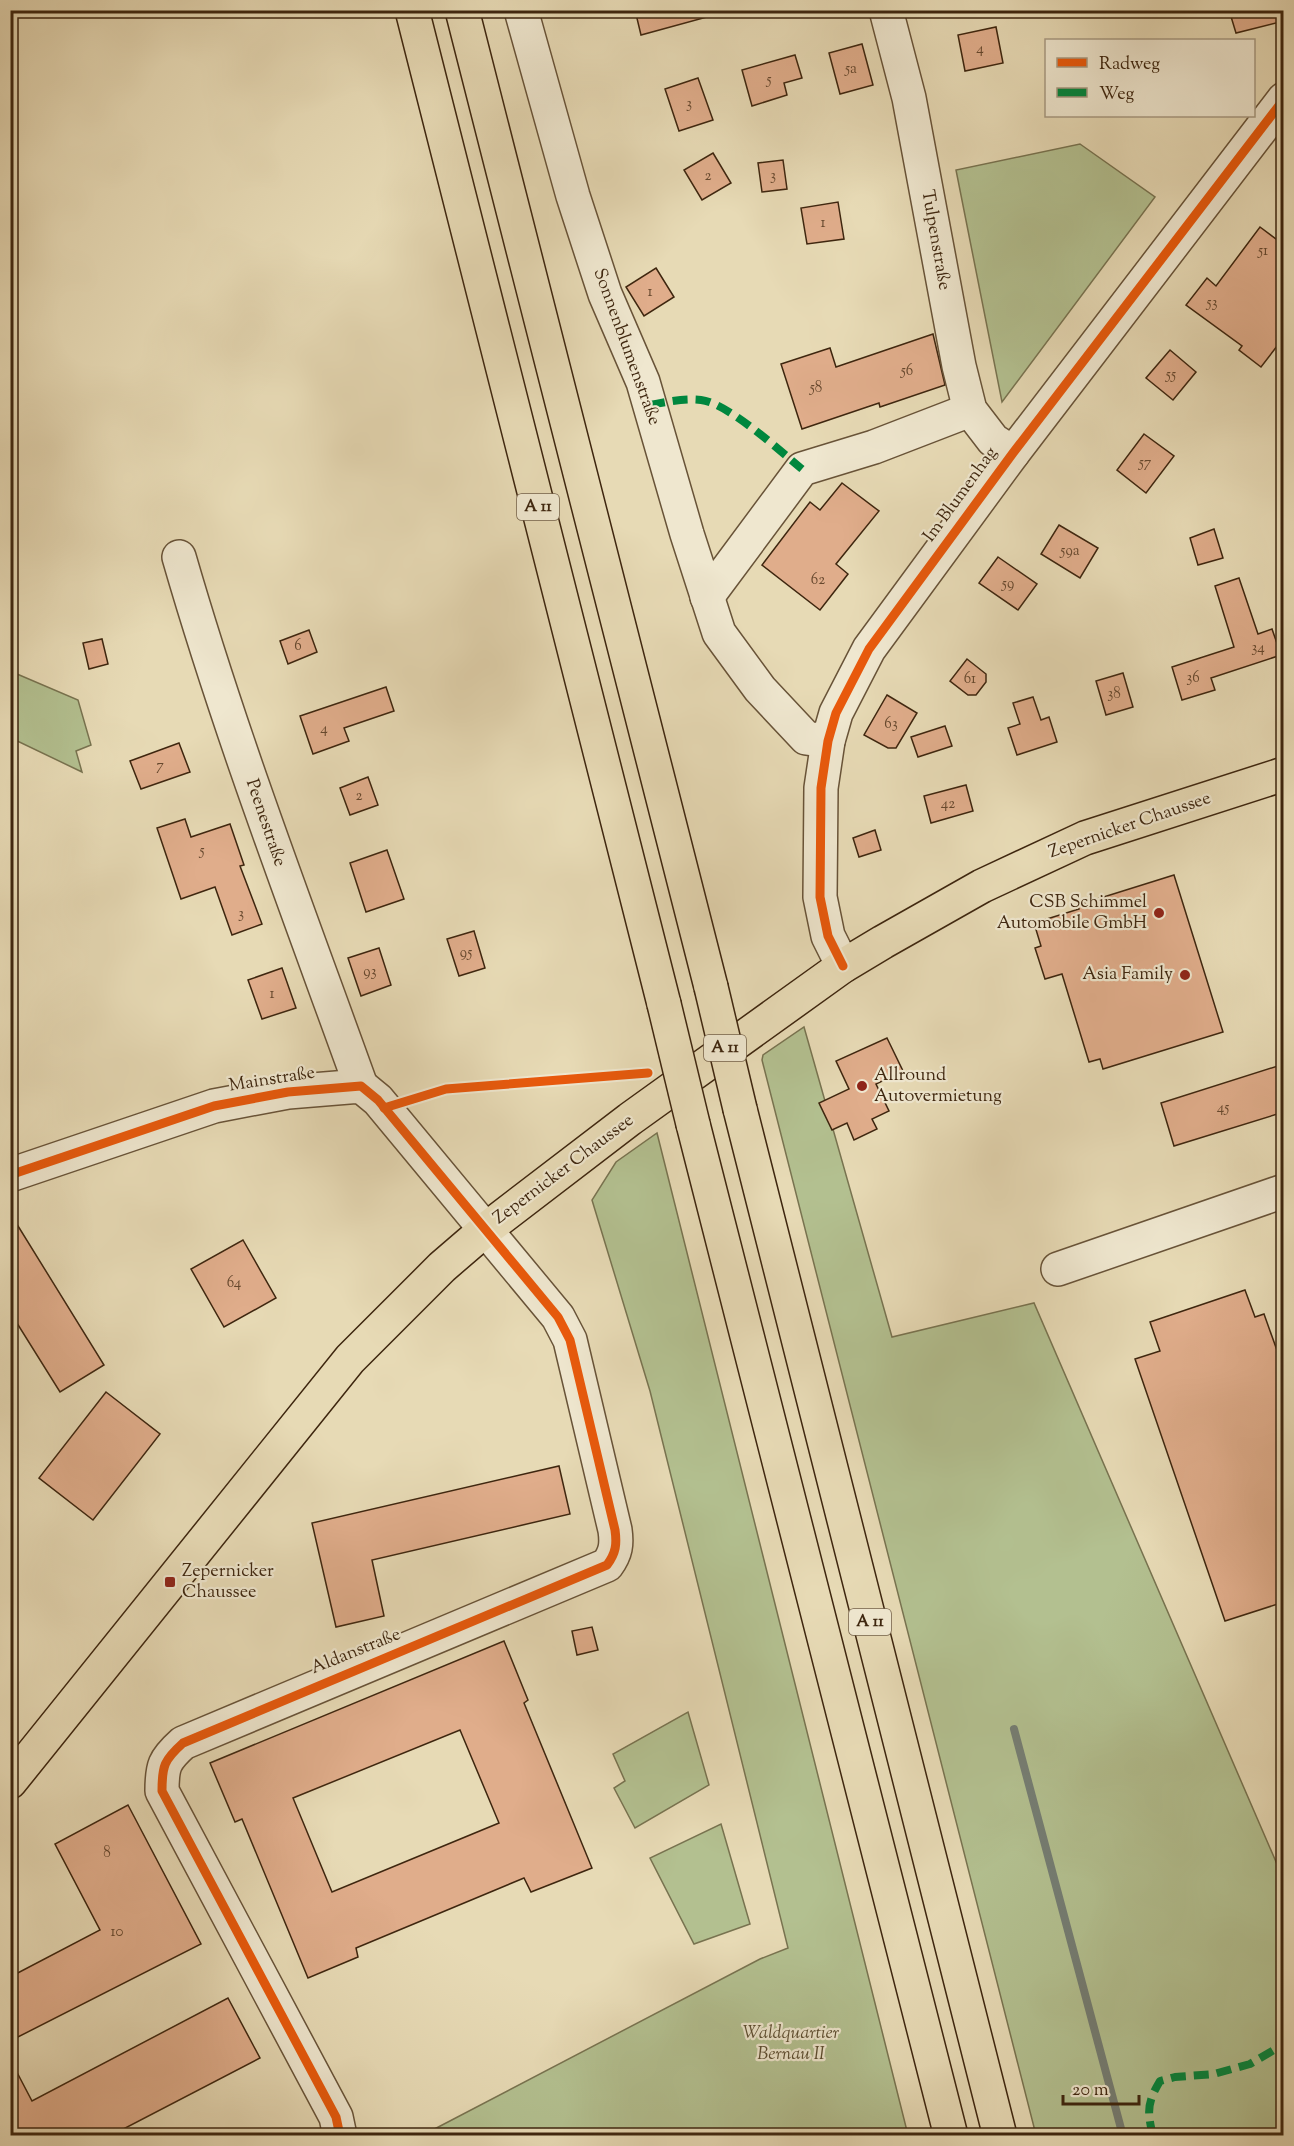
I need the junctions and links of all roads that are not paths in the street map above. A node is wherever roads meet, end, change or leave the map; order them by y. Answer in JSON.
{"nodes":[{"id":1,"x":412,"y":10,"type":"edge"},
{"id":2,"x":462,"y":10,"type":"edge"},
{"id":3,"x":521,"y":10,"type":"edge"},
{"id":4,"x":886,"y":10,"type":"edge"},
{"id":5,"x":1284,"y":99,"type":"edge"},
{"id":6,"x":970,"y":410,"type":"junction"},
{"id":7,"x":1013,"y":453,"type":"junction"},
{"id":8,"x":179,"y":557,"type":"dead end"},
{"id":9,"x":707,"y":597,"type":"junction"},
{"id":10,"x":828,"y":741,"type":"junction"},
{"id":11,"x":1284,"y":774,"type":"edge"},
{"id":12,"x":843,"y":966,"type":"junction"},
{"id":13,"x":361,"y":1086,"type":"junction"},
{"id":14,"x":10,"y":1175,"type":"edge"},
{"id":15,"x":1284,"y":1191,"type":"edge"},
{"id":16,"x":485,"y":1230,"type":"junction"},
{"id":17,"x":1058,"y":1269,"type":"dead end"},
{"id":18,"x":10,"y":1782,"type":"edge"},
{"id":19,"x":340,"y":2136,"type":"edge"},
{"id":20,"x":951,"y":2136,"type":"edge"},
{"id":21,"x":1000,"y":2136,"type":"edge"}],
"edges":[{"from":1,"to":20,"type":"main road","number":"A 11","bridge":true},
{"from":2,"to":21,"type":"main road","number":"A 11","bridge":true},
{"from":3,"to":9,"type":"street","name":"Sonnenblumenstraße"},
{"from":4,"to":6,"type":"street","name":"Tulpenstraße"},
{"from":5,"to":7,"type":"street","name":"Im Blumenhag"},
{"from":6,"to":7,"type":"street","name":"Tulpenstraße"},
{"from":6,"to":9,"type":"street"},
{"from":7,"to":10,"type":"street","name":"Im Blumenhag"},
{"from":8,"to":13,"type":"street","name":"Peenestraße"},
{"from":9,"to":10,"type":"street","name":"Sonnenblumenstraße"},
{"from":10,"to":12,"type":"street","name":"Im Blumenhag"},
{"from":11,"to":12,"type":"main road","name":"Zepernicker Chaussee"},
{"from":12,"to":16,"type":"main road","name":"Zepernicker Chaussee"},
{"from":13,"to":14,"type":"street","name":"Mainstraße"},
{"from":13,"to":16,"type":"street"},
{"from":15,"to":17,"type":"street"},
{"from":16,"to":18,"type":"main road","name":"Zepernicker Chaussee"},
{"from":16,"to":19,"type":"street","name":"Aldanstraße"}]}
